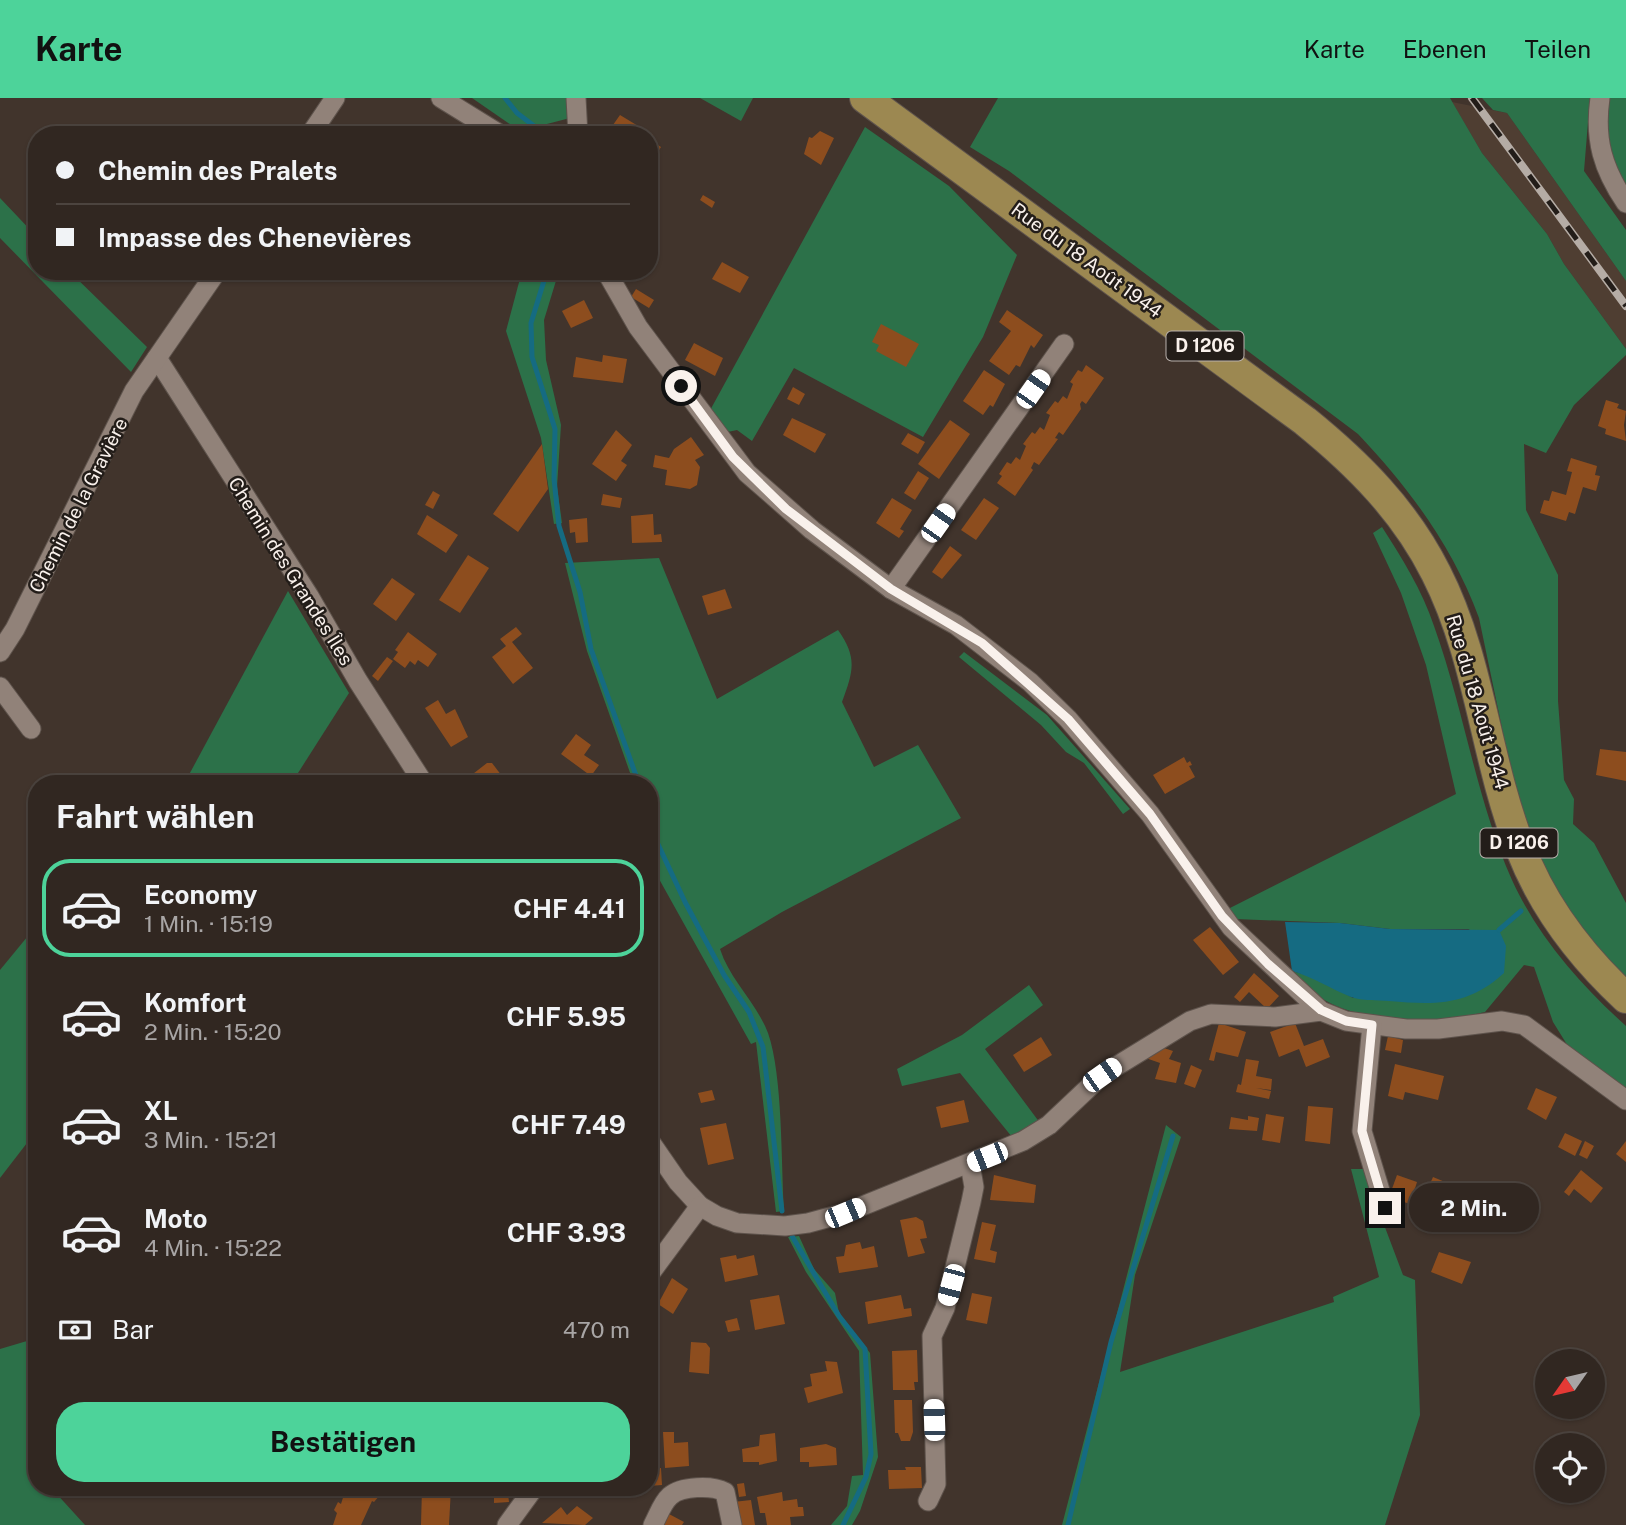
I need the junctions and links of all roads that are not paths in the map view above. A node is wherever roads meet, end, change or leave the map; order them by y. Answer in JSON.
{"nodes":[{"id":1,"x":335,"y":98,"type":"edge"},
{"id":2,"x":441,"y":98,"type":"edge"},
{"id":3,"x":576,"y":98,"type":"edge"},
{"id":4,"x":865,"y":98,"type":"edge"},
{"id":5,"x":1599,"y":106,"type":"edge"},
{"id":6,"x":316,"y":126,"type":"edge"},
{"id":7,"x":486,"y":126,"type":"edge"},
{"id":8,"x":578,"y":126,"type":"edge"},
{"id":9,"x":1626,"y":203,"type":"edge"},
{"id":10,"x":211,"y":280,"type":"edge"},
{"id":11,"x":611,"y":280,"type":"edge"},
{"id":12,"x":1064,"y":344,"type":"dead end"},
{"id":13,"x":157,"y":358,"type":"junction"},
{"id":14,"x":891,"y":589,"type":"junction"},
{"id":15,"x":0,"y":652,"type":"edge"},
{"id":16,"x":0,"y":687,"type":"edge"},
{"id":17,"x":31,"y":729,"type":"dead end"},
{"id":18,"x":418,"y":775,"type":"edge"},
{"id":19,"x":1626,"y":998,"type":"edge"},
{"id":20,"x":1321,"y":1010,"type":"junction"},
{"id":21,"x":1372,"y":1025,"type":"junction"},
{"id":22,"x":1626,"y":1100,"type":"edge"},
{"id":23,"x":658,"y":1153,"type":"edge"},
{"id":24,"x":970,"y":1164,"type":"junction"},
{"id":25,"x":700,"y":1206,"type":"junction"},
{"id":26,"x":1385,"y":1208,"type":"dead end"},
{"id":27,"x":658,"y":1263,"type":"edge"},
{"id":28,"x":528,"y":1496,"type":"edge"},
{"id":29,"x":928,"y":1501,"type":"dead end"},
{"id":30,"x":507,"y":1525,"type":"edge"},
{"id":31,"x":653,"y":1525,"type":"edge"},
{"id":32,"x":732,"y":1525,"type":"edge"}],
"edges":[{"from":1,"to":6,"type":"street"},
{"from":2,"to":7,"type":"street"},
{"from":3,"to":8,"type":"street"},
{"from":4,"to":19,"type":"main road","name":"Rue du 18 Août 1944","number":"D 1206"},
{"from":5,"to":9,"type":"street"},
{"from":10,"to":13,"type":"street","name":"Chemin de la Gravière"},
{"from":11,"to":14,"type":"street"},
{"from":12,"to":14,"type":"street"},
{"from":13,"to":15,"type":"street","name":"Chemin de la Gravière"},
{"from":13,"to":18,"type":"street","name":"Chemin des Grandes Îles"},
{"from":14,"to":20,"type":"street"},
{"from":16,"to":17,"type":"street"},
{"from":20,"to":21,"type":"street"},
{"from":20,"to":24,"type":"street"},
{"from":21,"to":22,"type":"street"},
{"from":21,"to":26,"type":"street"},
{"from":23,"to":25,"type":"street"},
{"from":24,"to":25,"type":"street"},
{"from":24,"to":29,"type":"street"},
{"from":25,"to":27,"type":"street"},
{"from":28,"to":30,"type":"street"},
{"from":31,"to":32,"type":"street"}]}
